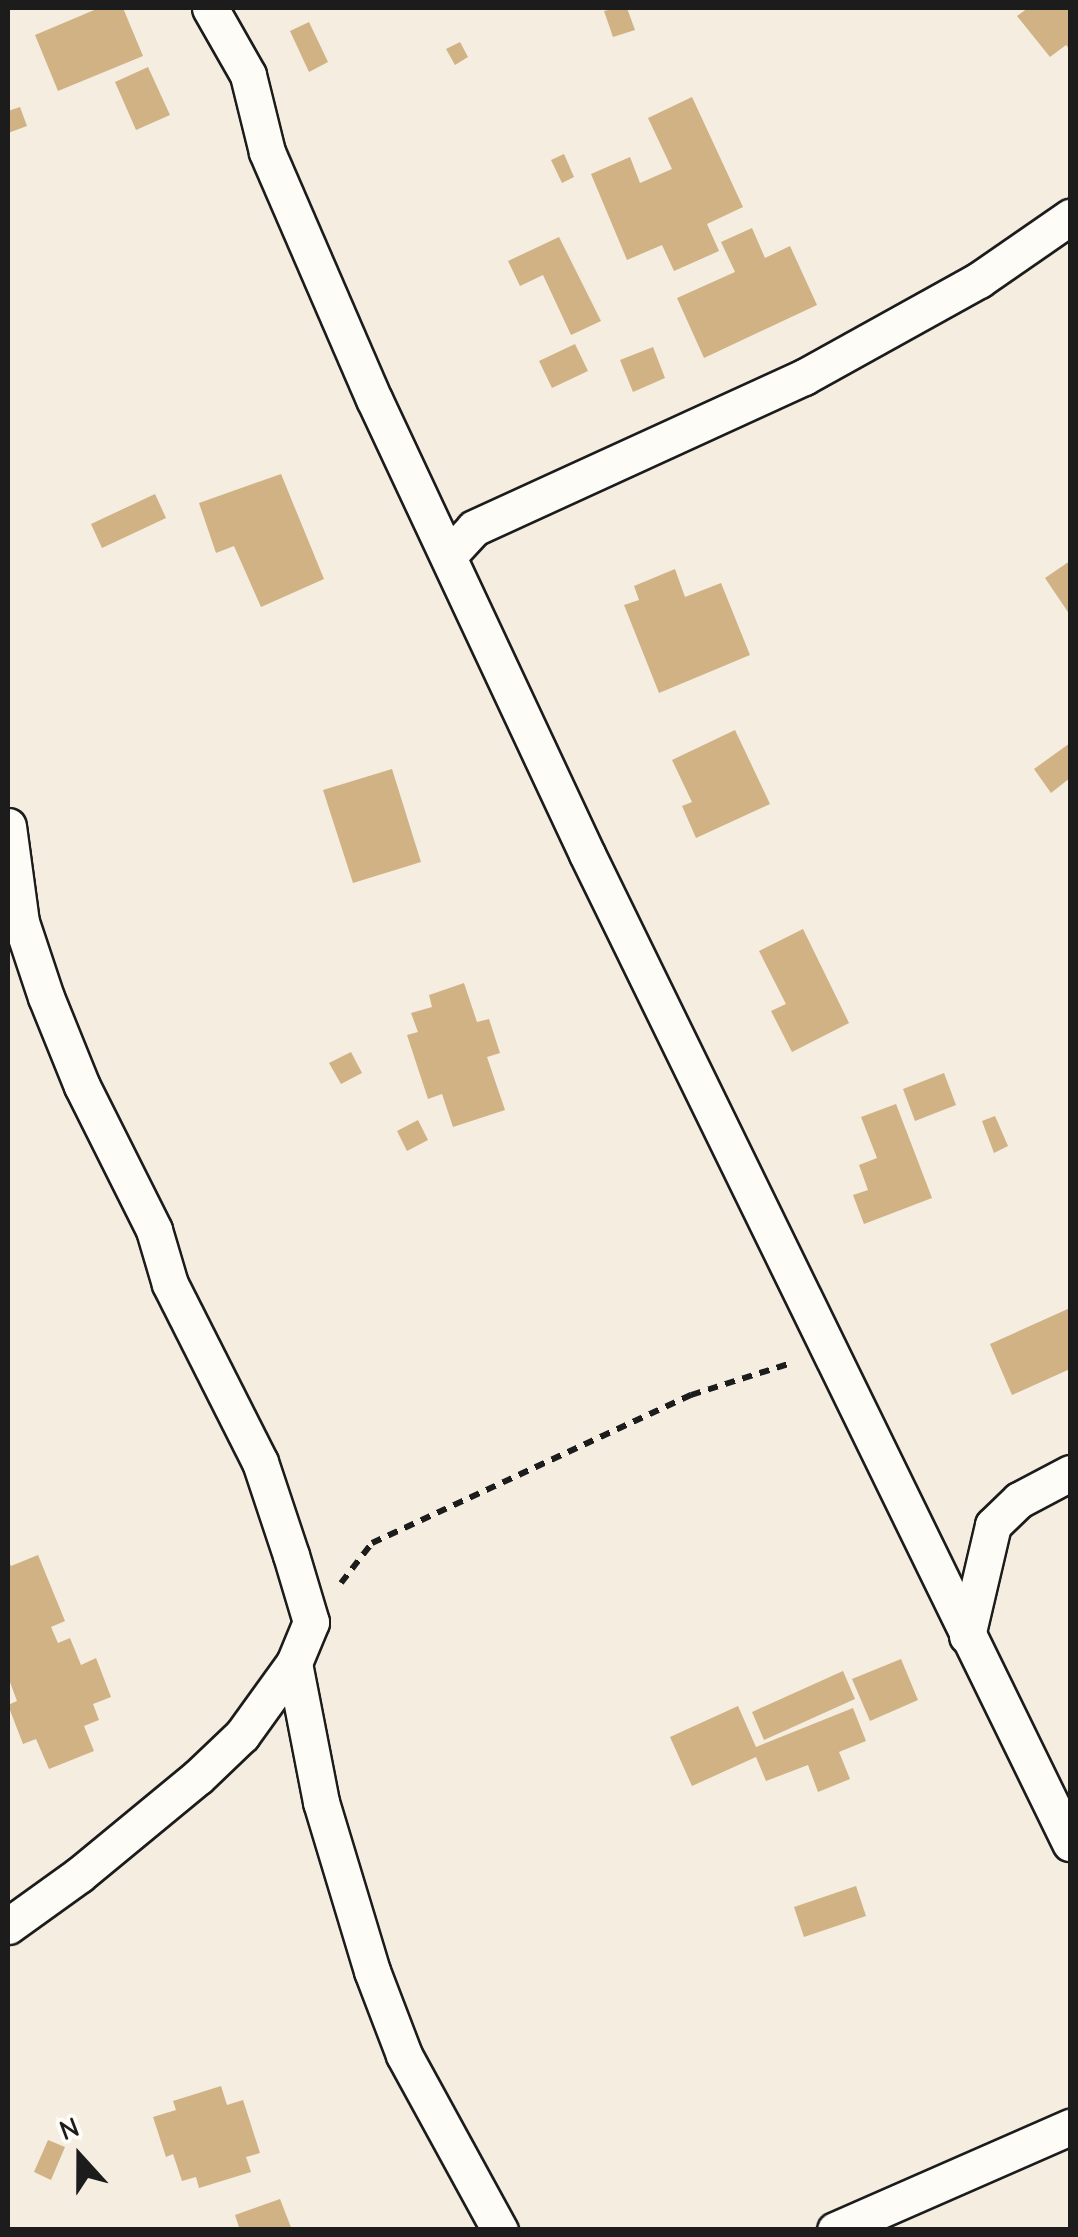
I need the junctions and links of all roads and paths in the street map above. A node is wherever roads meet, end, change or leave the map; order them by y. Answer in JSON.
{"nodes":[{"id":1,"x":210,"y":8,"type":"edge"},
{"id":2,"x":1070,"y":216,"type":"edge"},
{"id":3,"x":450,"y":554,"type":"junction"},
{"id":4,"x":8,"y":826,"type":"edge"},
{"id":5,"x":830,"y":1350,"type":"junction"},
{"id":6,"x":1070,"y":1472,"type":"edge"},
{"id":7,"x":311,"y":1622,"type":"junction"},
{"id":8,"x":967,"y":1636,"type":"junction"},
{"id":9,"x":294,"y":1663,"type":"junction"},
{"id":10,"x":1070,"y":1843,"type":"edge"},
{"id":11,"x":8,"y":1926,"type":"edge"},
{"id":12,"x":1070,"y":2127,"type":"edge"},
{"id":13,"x":500,"y":2230,"type":"edge"},
{"id":14,"x":835,"y":2230,"type":"edge"}],
"edges":[{"from":1,"to":3,"type":"street"},
{"from":2,"to":3,"type":"street"},
{"from":3,"to":5,"type":"street"},
{"from":4,"to":7,"type":"street"},
{"from":5,"to":7,"type":"path"},
{"from":5,"to":8,"type":"street"},
{"from":6,"to":8,"type":"street"},
{"from":7,"to":9,"type":"street"},
{"from":8,"to":10,"type":"street"},
{"from":9,"to":11,"type":"street"},
{"from":9,"to":13,"type":"street"},
{"from":12,"to":14,"type":"street"}]}
